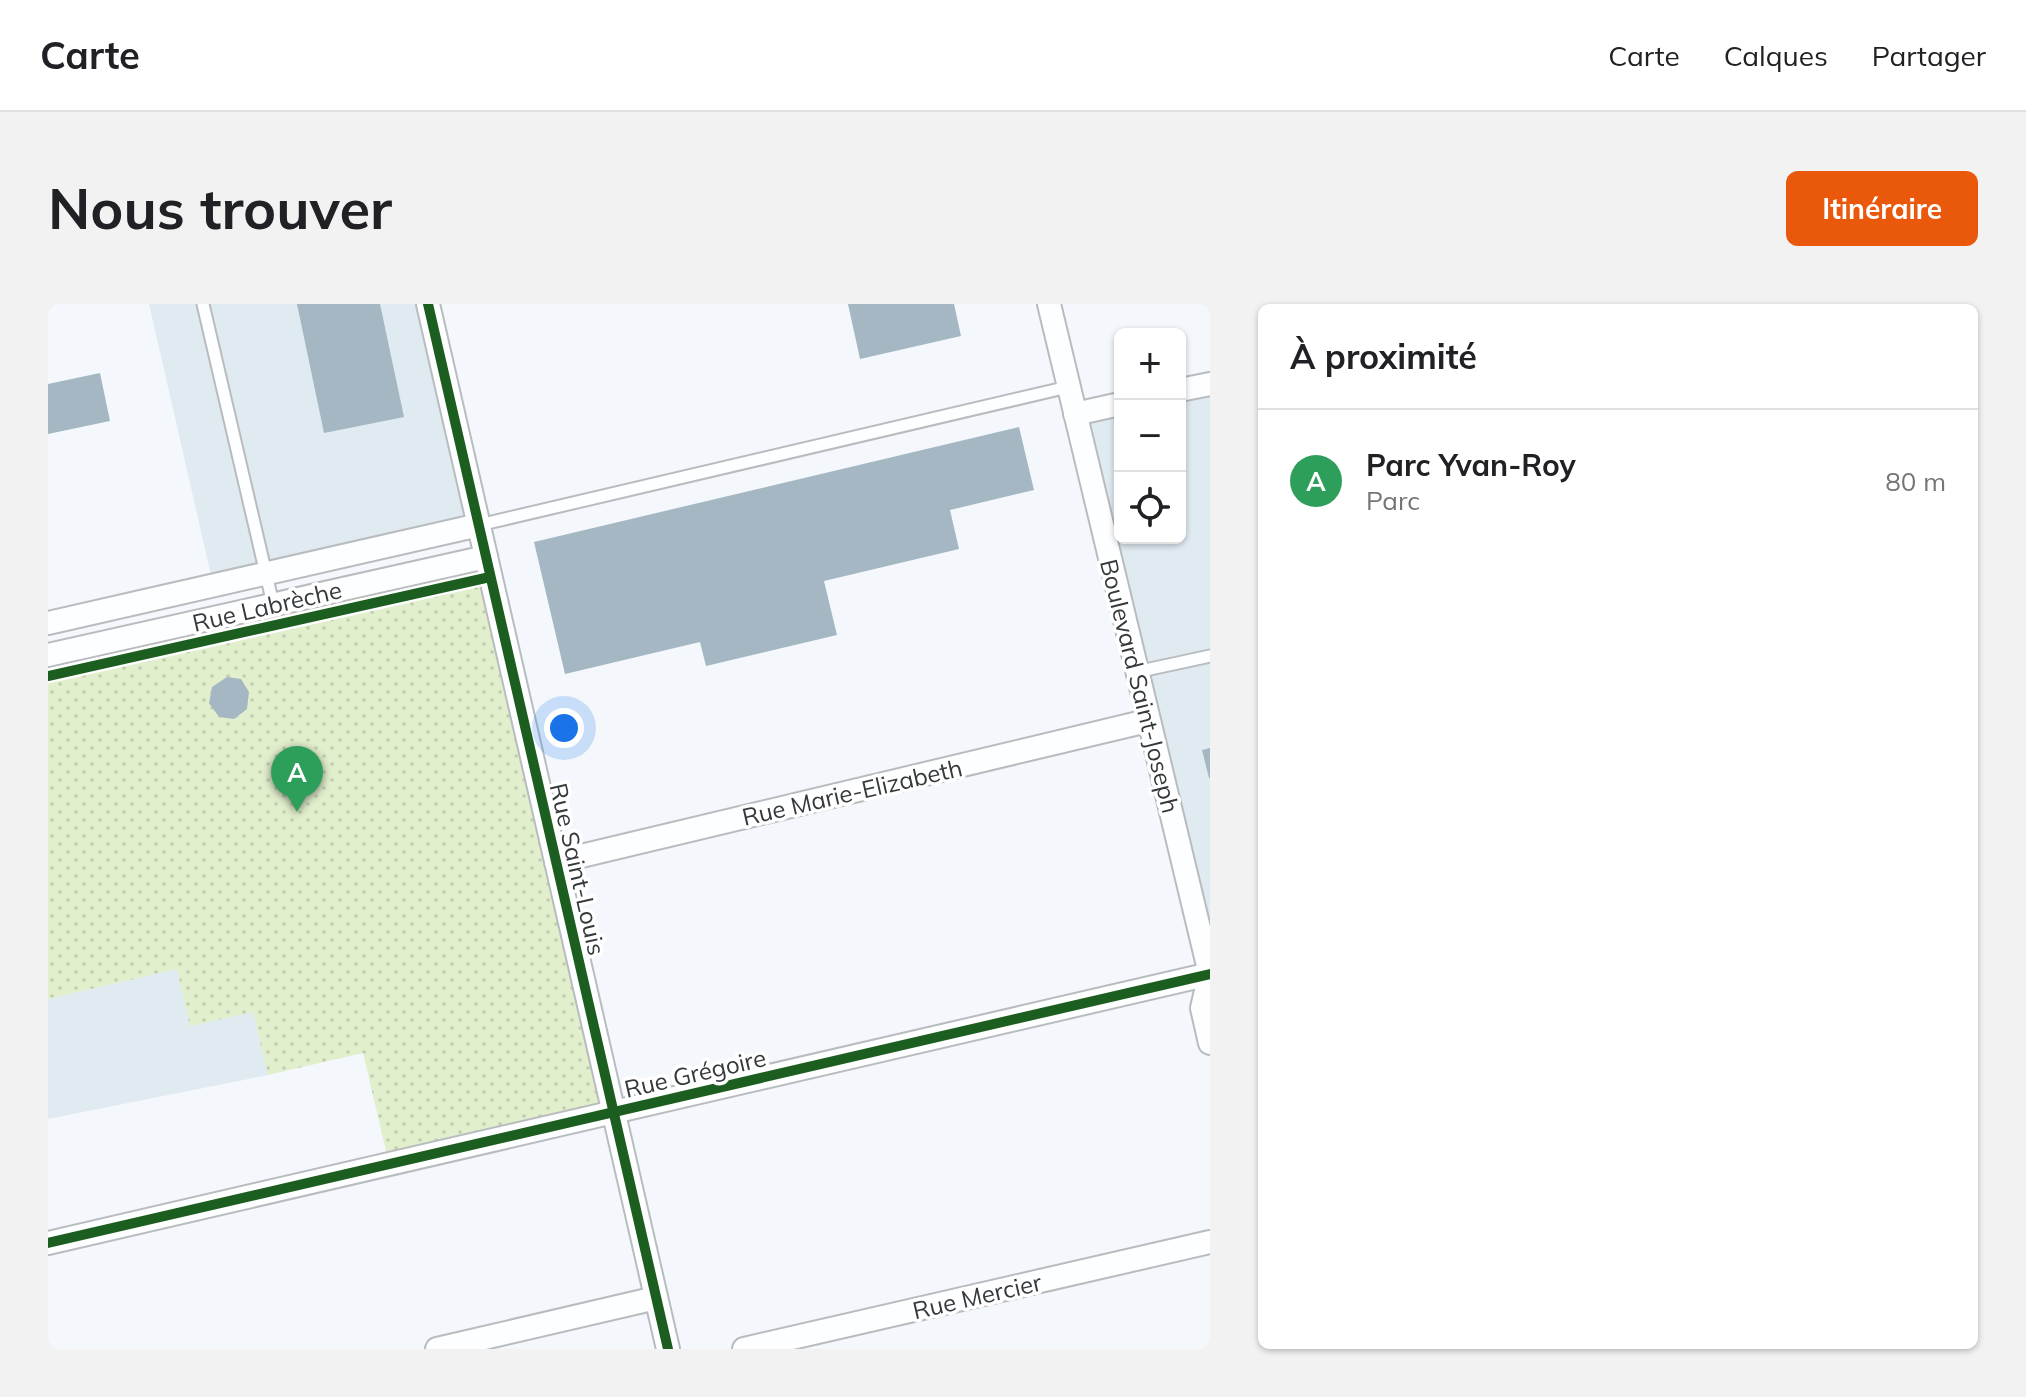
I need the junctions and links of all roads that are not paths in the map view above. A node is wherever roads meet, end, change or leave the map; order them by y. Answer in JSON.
{"nodes":[{"id":1,"x":203,"y":304,"type":"edge"},
{"id":2,"x":428,"y":304,"type":"edge"},
{"id":3,"x":1049,"y":304,"type":"edge"},
{"id":4,"x":1210,"y":384,"type":"edge"},
{"id":5,"x":1068,"y":387,"type":"junction"},
{"id":6,"x":1186,"y":389,"type":"edge"},
{"id":7,"x":1114,"y":405,"type":"edge"},
{"id":8,"x":1075,"y":414,"type":"junction"},
{"id":9,"x":479,"y":525,"type":"junction"},
{"id":10,"x":486,"y":557,"type":"junction"},
{"id":11,"x":266,"y":574,"type":"junction"},
{"id":12,"x":273,"y":604,"type":"junction"},
{"id":13,"x":48,"y":623,"type":"edge"},
{"id":14,"x":48,"y":655,"type":"edge"},
{"id":15,"x":1210,"y":656,"type":"edge"},
{"id":16,"x":1136,"y":672,"type":"junction"},
{"id":17,"x":1147,"y":721,"type":"junction"},
{"id":18,"x":556,"y":862,"type":"junction"},
{"id":19,"x":1210,"y":974,"type":"edge"},
{"id":20,"x":1210,"y":1043,"type":"edge"},
{"id":21,"x":613,"y":1112,"type":"junction"},
{"id":22,"x":1210,"y":1242,"type":"edge"},
{"id":23,"x":48,"y":1243,"type":"edge"},
{"id":24,"x":656,"y":1298,"type":"junction"},
{"id":25,"x":437,"y":1349,"type":"edge"},
{"id":26,"x":668,"y":1349,"type":"edge"},
{"id":27,"x":744,"y":1349,"type":"edge"}],
"edges":[{"from":1,"to":11,"type":"lane"},
{"from":2,"to":9,"type":"street","name":"Rue Saint-Louis"},
{"from":3,"to":5,"type":"street","name":"Boulevard Saint-Joseph"},
{"from":4,"to":6,"type":"street"},
{"from":5,"to":8,"type":"street","name":"Boulevard Saint-Joseph"},
{"from":5,"to":9,"type":"lane"},
{"from":7,"to":8,"type":"street"},
{"from":8,"to":16,"type":"street","name":"Boulevard Saint-Joseph"},
{"from":9,"to":10,"type":"street","name":"Rue Saint-Louis"},
{"from":9,"to":11,"type":"street","name":"Rue Labrèche"},
{"from":10,"to":12,"type":"street","name":"Rue Labrèche"},
{"from":10,"to":18,"type":"street","name":"Rue Saint-Louis"},
{"from":11,"to":12,"type":"lane"},
{"from":11,"to":13,"type":"street","name":"Rue Labrèche"},
{"from":12,"to":14,"type":"street","name":"Rue Labrèche"},
{"from":15,"to":16,"type":"lane"},
{"from":16,"to":17,"type":"street","name":"Boulevard Saint-Joseph"},
{"from":17,"to":18,"type":"street","name":"Rue Marie-Elizabeth"},
{"from":17,"to":19,"type":"street","name":"Boulevard Saint-Joseph"},
{"from":18,"to":21,"type":"street","name":"Rue Saint-Louis"},
{"from":19,"to":20,"type":"street","name":"Boulevard Saint-Joseph"},
{"from":19,"to":21,"type":"street","name":"Rue Grégoire"},
{"from":21,"to":23,"type":"street","name":"Rue Grégoire"},
{"from":21,"to":24,"type":"street","name":"Rue Saint-Louis"},
{"from":22,"to":27,"type":"street","name":"Rue Mercier"},
{"from":24,"to":25,"type":"street"},
{"from":24,"to":26,"type":"street","name":"Rue Saint-Louis"}]}
